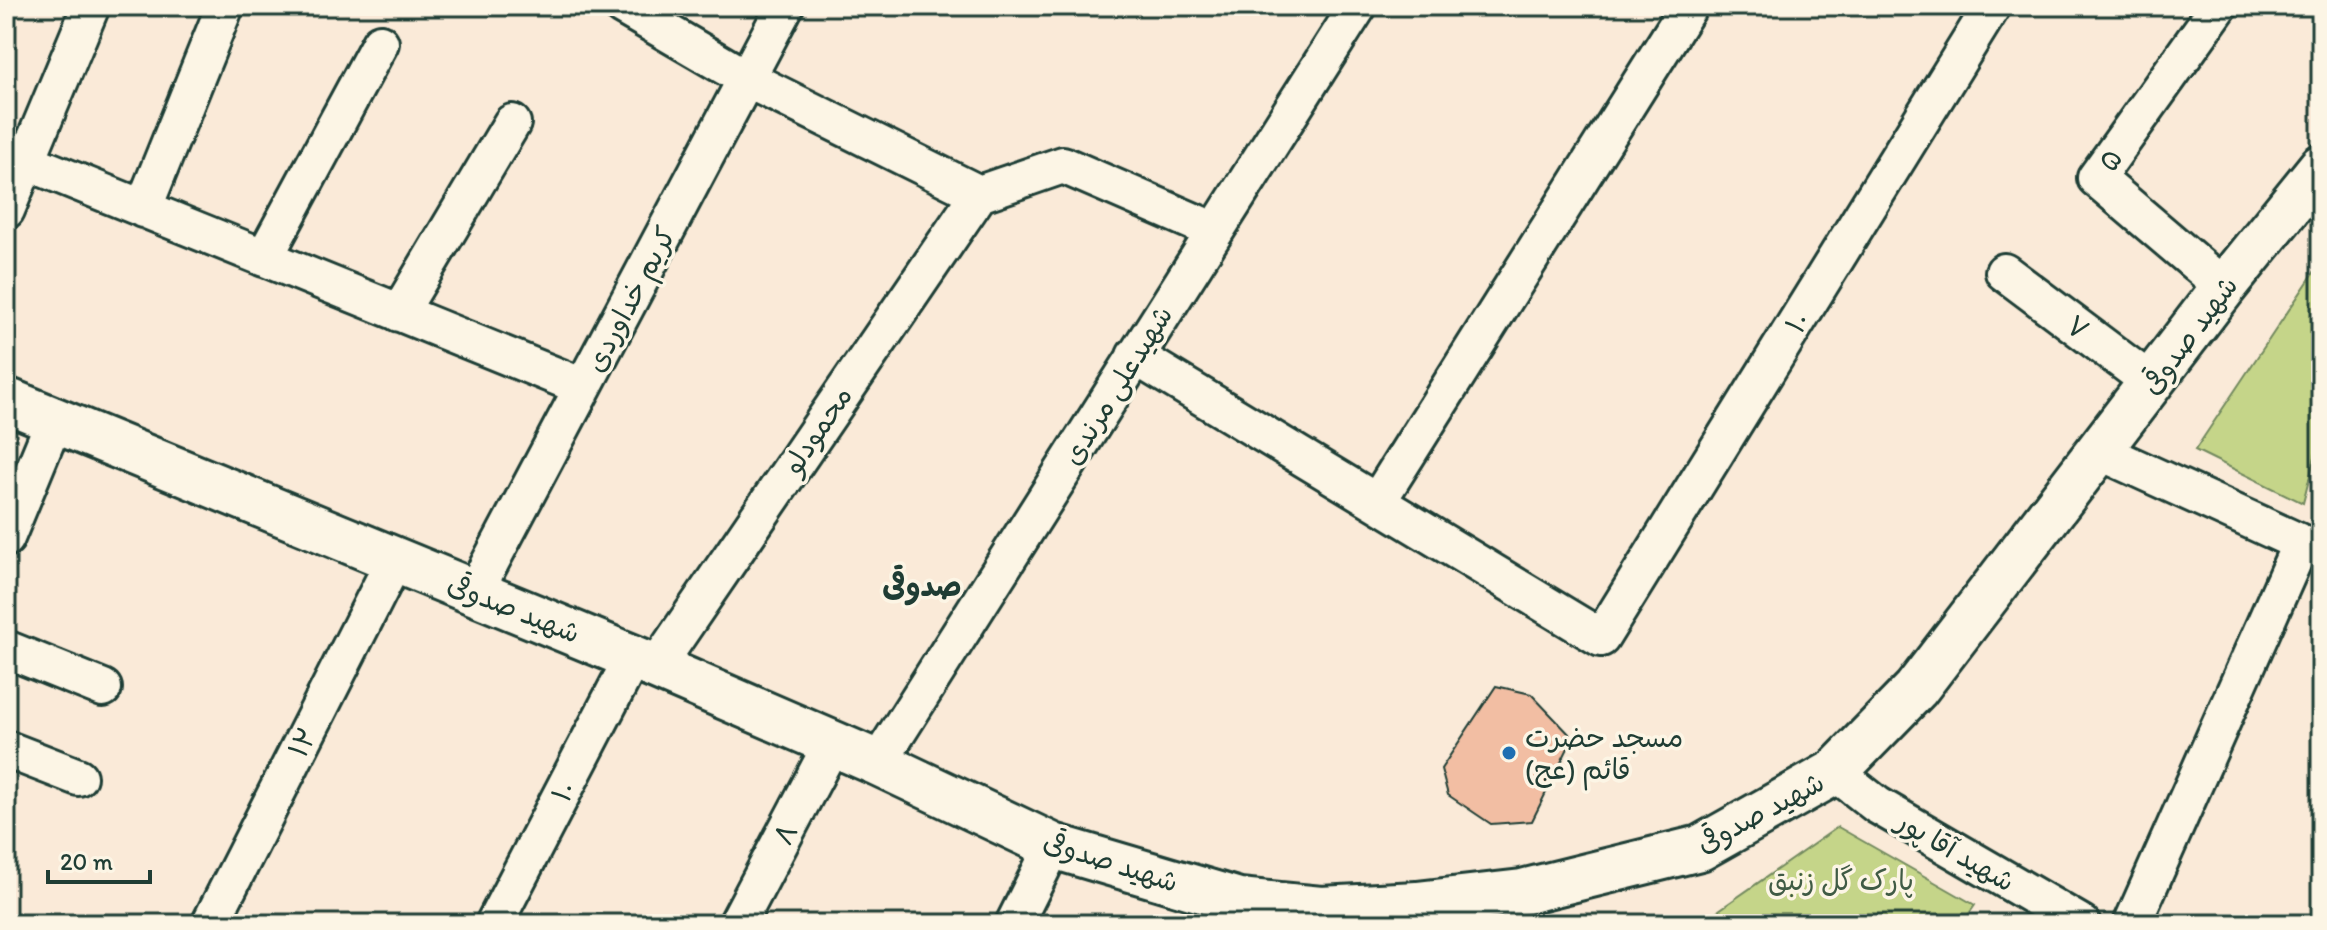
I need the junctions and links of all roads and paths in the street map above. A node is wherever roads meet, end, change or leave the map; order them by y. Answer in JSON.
{"nodes":[{"id":1,"x":91,"y":6,"type":"edge"},
{"id":2,"x":225,"y":6,"type":"edge"},
{"id":3,"x":622,"y":6,"type":"edge"},
{"id":4,"x":785,"y":6,"type":"edge"},
{"id":5,"x":1358,"y":6,"type":"edge"},
{"id":6,"x":1689,"y":6,"type":"edge"},
{"id":7,"x":1992,"y":6,"type":"edge"},
{"id":8,"x":2219,"y":6,"type":"edge"},
{"id":9,"x":380,"y":43,"type":"dead end"},
{"id":10,"x":747,"y":79,"type":"junction"},
{"id":11,"x":512,"y":123,"type":"dead end"},
{"id":12,"x":15,"y":157,"type":"edge"},
{"id":13,"x":2321,"y":167,"type":"edge"},
{"id":14,"x":979,"y":194,"type":"junction"},
{"id":15,"x":143,"y":209,"type":"junction"},
{"id":16,"x":6,"y":210,"type":"edge"},
{"id":17,"x":1215,"y":231,"type":"junction"},
{"id":18,"x":264,"y":258,"type":"junction"},
{"id":19,"x":2004,"y":272,"type":"dead end"},
{"id":20,"x":2224,"y":287,"type":"junction"},
{"id":21,"x":399,"y":313,"type":"junction"},
{"id":22,"x":1135,"y":356,"type":"junction"},
{"id":23,"x":2152,"y":383,"type":"junction"},
{"id":24,"x":583,"y":387,"type":"junction"},
{"id":25,"x":6,"y":400,"type":"edge"},
{"id":26,"x":55,"y":419,"type":"junction"},
{"id":27,"x":2099,"y":451,"type":"junction"},
{"id":28,"x":1377,"y":502,"type":"junction"},
{"id":29,"x":6,"y":538,"type":"edge"},
{"id":30,"x":395,"y":559,"type":"junction"},
{"id":31,"x":475,"y":591,"type":"junction"},
{"id":32,"x":6,"y":649,"type":"edge"},
{"id":33,"x":644,"y":662,"type":"junction"},
{"id":34,"x":103,"y":688,"type":"dead end"},
{"id":35,"x":832,"y":744,"type":"junction"},
{"id":36,"x":6,"y":749,"type":"edge"},
{"id":37,"x":878,"y":763,"type":"junction"},
{"id":38,"x":1835,"y":772,"type":"junction"},
{"id":39,"x":78,"y":777,"type":"dead end"},
{"id":40,"x":1053,"y":846,"type":"junction"},
{"id":41,"x":1255,"y":912,"type":"edge"},
{"id":42,"x":210,"y":924,"type":"edge"},
{"id":43,"x":494,"y":924,"type":"edge"},
{"id":44,"x":737,"y":924,"type":"edge"},
{"id":45,"x":1014,"y":924,"type":"edge"},
{"id":46,"x":2082,"y":924,"type":"edge"},
{"id":47,"x":2132,"y":924,"type":"edge"}],
"edges":[{"from":1,"to":12,"type":"street"},
{"from":2,"to":15,"type":"street"},
{"from":3,"to":10,"type":"street"},
{"from":4,"to":10,"type":"street","name":"کریم خداوردی"},
{"from":5,"to":17,"type":"street","name":"شهیدعلی مرندی"},
{"from":6,"to":28,"type":"street"},
{"from":7,"to":28,"type":"street","name":"۱۰"},
{"from":8,"to":20,"type":"street","name":"۵"},
{"from":9,"to":18,"type":"street"},
{"from":10,"to":14,"type":"street"},
{"from":10,"to":24,"type":"street","name":"کریم خداوردی"},
{"from":11,"to":21,"type":"street"},
{"from":12,"to":15,"type":"street"},
{"from":12,"to":16,"type":"street"},
{"from":13,"to":20,"type":"main road","name":"شهید صدوقی"},
{"from":14,"to":17,"type":"street"},
{"from":14,"to":33,"type":"street","name":"محمودلو"},
{"from":15,"to":18,"type":"street"},
{"from":17,"to":22,"type":"street","name":"شهیدعلی مرندی"},
{"from":18,"to":21,"type":"street"},
{"from":19,"to":23,"type":"street","name":"۷"},
{"from":20,"to":23,"type":"main road","name":"شهید صدوقی"},
{"from":21,"to":24,"type":"street"},
{"from":22,"to":28,"type":"street"},
{"from":22,"to":37,"type":"street","name":"شهیدعلی مرندی"},
{"from":23,"to":27,"type":"main road","name":"شهید صدوقی"},
{"from":24,"to":31,"type":"street","name":"کریم خداوردی"},
{"from":25,"to":26,"type":"main road","name":"شهید صدوقی"},
{"from":26,"to":29,"type":"street"},
{"from":26,"to":30,"type":"main road","name":"شهید صدوقی"},
{"from":27,"to":38,"type":"main road","name":"شهید صدوقی"},
{"from":27,"to":47,"type":"street"},
{"from":30,"to":31,"type":"main road","name":"شهید صدوقی"},
{"from":30,"to":42,"type":"street","name":"۱۲"},
{"from":31,"to":33,"type":"main road","name":"شهید صدوقی"},
{"from":32,"to":34,"type":"street"},
{"from":33,"to":35,"type":"main road","name":"شهید صدوقی"},
{"from":33,"to":43,"type":"street","name":"۱۰"},
{"from":35,"to":37,"type":"main road","name":"شهید صدوقی"},
{"from":35,"to":44,"type":"street","name":"۸"},
{"from":36,"to":39,"type":"street"},
{"from":37,"to":40,"type":"main road","name":"شهید صدوقی"},
{"from":38,"to":41,"type":"main road","name":"شهید صدوقی"},
{"from":38,"to":46,"type":"street","name":"شهید آقا پور"},
{"from":40,"to":41,"type":"main road","name":"شهید صدوقی"},
{"from":40,"to":45,"type":"street"}]}
